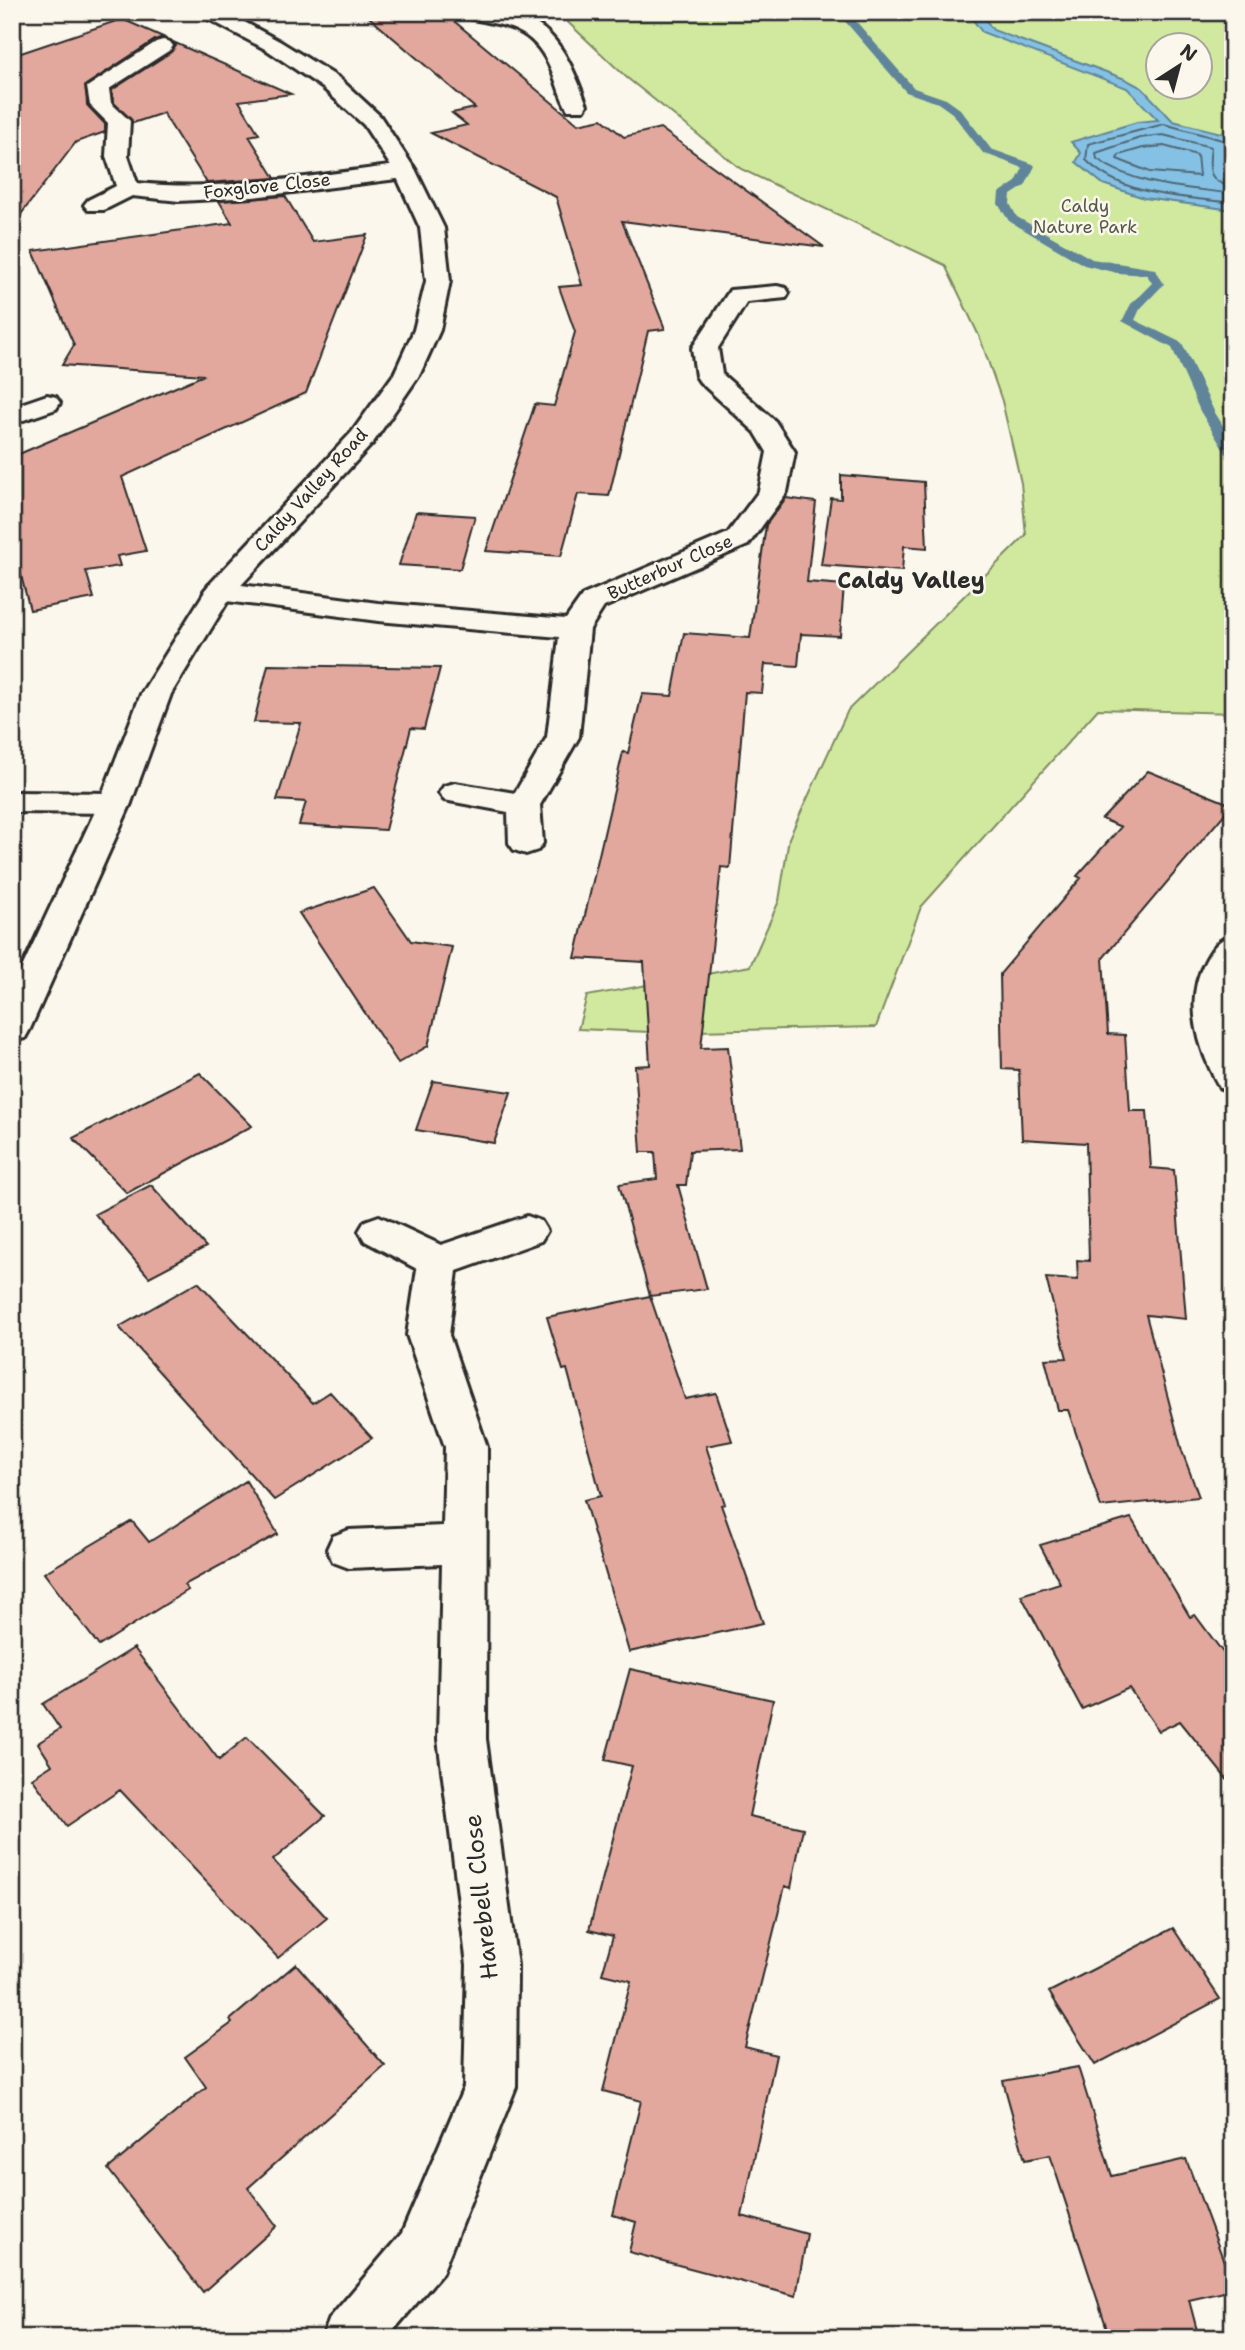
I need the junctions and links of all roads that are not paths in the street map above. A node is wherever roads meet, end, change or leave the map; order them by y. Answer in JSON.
{"nodes":[{"id":1,"x":210,"y":12,"type":"edge"},
{"id":2,"x":468,"y":12,"type":"edge"},
{"id":3,"x":163,"y":46,"type":"dead end"},
{"id":4,"x":576,"y":105,"type":"dead end"},
{"id":5,"x":405,"y":172,"type":"junction"},
{"id":6,"x":130,"y":189,"type":"junction"},
{"id":7,"x":96,"y":205,"type":"dead end"},
{"id":8,"x":777,"y":293,"type":"dead end"},
{"id":9,"x":47,"y":403,"type":"dead end"},
{"id":10,"x":12,"y":416,"type":"edge"},
{"id":11,"x":219,"y":591,"type":"junction"},
{"id":12,"x":575,"y":629,"type":"junction"},
{"id":13,"x":455,"y":793,"type":"dead end"},
{"id":14,"x":12,"y":802,"type":"edge"},
{"id":15,"x":115,"y":803,"type":"junction"},
{"id":16,"x":524,"y":805,"type":"junction"},
{"id":17,"x":526,"y":844,"type":"dead end"},
{"id":18,"x":1233,"y":947,"type":"edge"},
{"id":19,"x":12,"y":1029,"type":"edge"},
{"id":20,"x":1233,"y":1079,"type":"edge"},
{"id":21,"x":379,"y":1231,"type":"dead end"},
{"id":22,"x":527,"y":1231,"type":"dead end"},
{"id":23,"x":438,"y":1262,"type":"junction"},
{"id":24,"x":466,"y":1544,"type":"junction"},
{"id":25,"x":349,"y":1549,"type":"dead end"},
{"id":26,"x":350,"y":2338,"type":"edge"}],
"edges":[{"from":1,"to":5,"type":"street","name":"Caldy Valley Road"},
{"from":2,"to":4,"type":"street"},
{"from":3,"to":6,"type":"street"},
{"from":5,"to":6,"type":"street","name":"Foxglove Close"},
{"from":5,"to":11,"type":"street","name":"Caldy Valley Road"},
{"from":6,"to":7,"type":"street"},
{"from":8,"to":12,"type":"street","name":"Butterbur Close"},
{"from":9,"to":10,"type":"street"},
{"from":11,"to":12,"type":"street"},
{"from":11,"to":15,"type":"street","name":"Caldy Valley Road"},
{"from":12,"to":16,"type":"street","name":"Butterbur Close"},
{"from":13,"to":16,"type":"street"},
{"from":14,"to":15,"type":"street"},
{"from":15,"to":19,"type":"street","name":"Caldy Valley Road"},
{"from":16,"to":17,"type":"street"},
{"from":18,"to":20,"type":"street"},
{"from":21,"to":23,"type":"street"},
{"from":22,"to":23,"type":"street"},
{"from":23,"to":24,"type":"street","name":"Harebell Close"},
{"from":24,"to":25,"type":"street"},
{"from":24,"to":26,"type":"street","name":"Harebell Close"}]}
